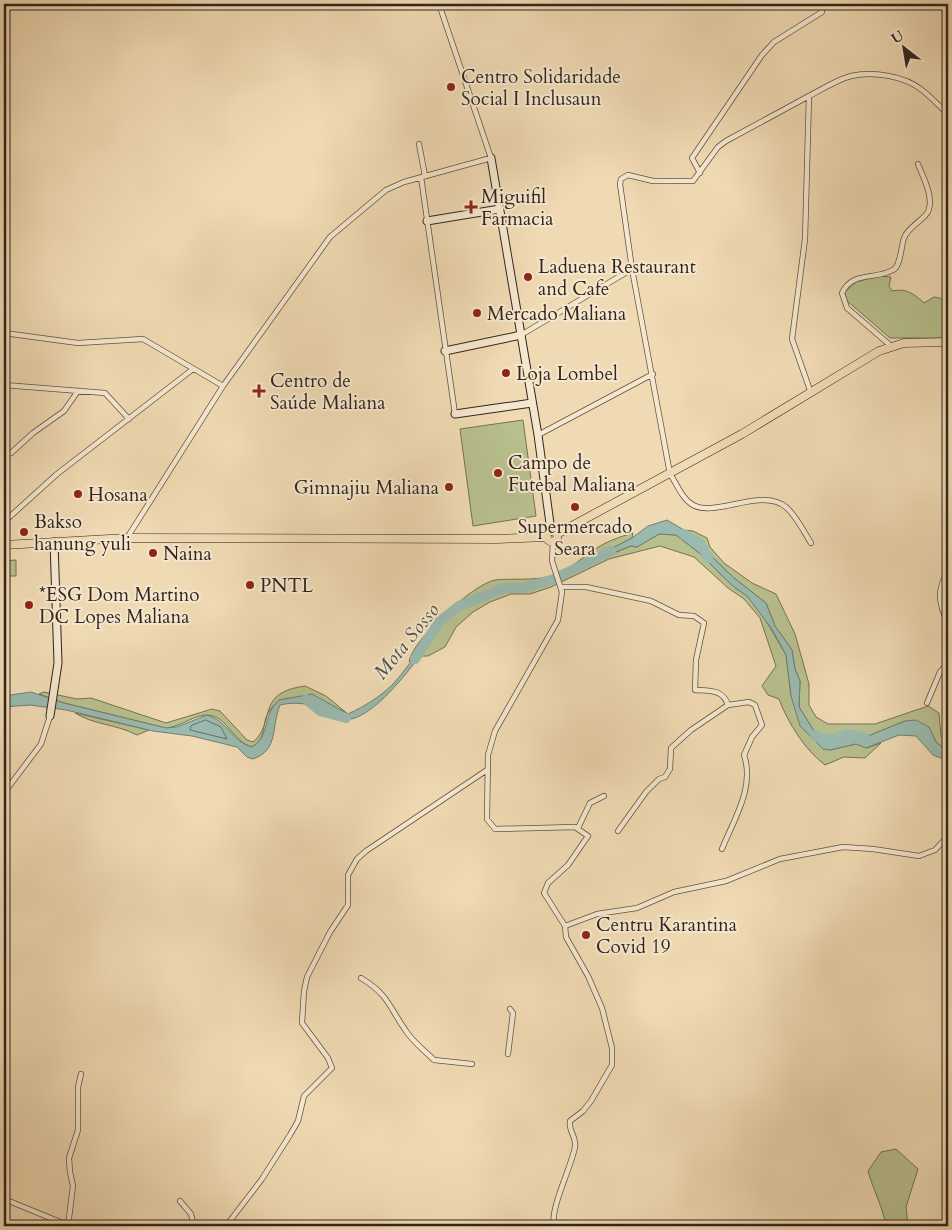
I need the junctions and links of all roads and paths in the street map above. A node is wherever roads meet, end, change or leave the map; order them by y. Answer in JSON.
{"nodes":[{"id":1,"x":439,"y":4,"type":"edge"},
{"id":2,"x":823,"y":4,"type":"edge"},
{"id":3,"x":809,"y":96,"type":"junction"},
{"id":4,"x":948,"y":114,"type":"edge"},
{"id":5,"x":419,"y":144,"type":"dead end"},
{"id":6,"x":491,"y":158,"type":"junction"},
{"id":7,"x":918,"y":164,"type":"dead end"},
{"id":8,"x":700,"y":173,"type":"junction"},
{"id":9,"x":423,"y":177,"type":"junction"},
{"id":10,"x":500,"y":209,"type":"junction"},
{"id":11,"x":427,"y":221,"type":"junction"},
{"id":12,"x":632,"y":268,"type":"junction"},
{"id":13,"x":4,"y":333,"type":"edge"},
{"id":14,"x":521,"y":335,"type":"junction"},
{"id":15,"x":948,"y":342,"type":"edge"},
{"id":16,"x":892,"y":346,"type":"junction"},
{"id":17,"x":445,"y":351,"type":"junction"},
{"id":18,"x":194,"y":369,"type":"junction"},
{"id":19,"x":653,"y":374,"type":"junction"},
{"id":20,"x":4,"y":385,"type":"edge"},
{"id":21,"x":223,"y":386,"type":"junction"},
{"id":22,"x":78,"y":391,"type":"junction"},
{"id":23,"x":811,"y":393,"type":"junction"},
{"id":24,"x":532,"y":402,"type":"junction"},
{"id":25,"x":455,"y":414,"type":"joint"},
{"id":26,"x":129,"y":419,"type":"junction"},
{"id":27,"x":538,"y":435,"type":"junction"},
{"id":28,"x":4,"y":455,"type":"edge"},
{"id":29,"x":670,"y":474,"type":"junction"},
{"id":30,"x":4,"y":522,"type":"edge"},
{"id":31,"x":552,"y":536,"type":"junction"},
{"id":32,"x":128,"y":538,"type":"junction"},
{"id":33,"x":54,"y":542,"type":"junction"},
{"id":34,"x":811,"y":544,"type":"dead end"},
{"id":35,"x":4,"y":545,"type":"edge"},
{"id":36,"x":948,"y":571,"type":"edge"},
{"id":37,"x":562,"y":586,"type":"junction"},
{"id":38,"x":948,"y":624,"type":"edge"},
{"id":39,"x":948,"y":663,"type":"edge"},
{"id":40,"x":928,"y":703,"type":"dead end"},
{"id":41,"x":728,"y":705,"type":"junction"},
{"id":42,"x":50,"y":716,"type":"joint"},
{"id":43,"x":487,"y":770,"type":"junction"},
{"id":44,"x":4,"y":793,"type":"edge"},
{"id":45,"x":604,"y":796,"type":"dead end"},
{"id":46,"x":578,"y":828,"type":"junction"},
{"id":47,"x":618,"y":831,"type":"dead end"},
{"id":48,"x":948,"y":838,"type":"edge"},
{"id":49,"x":722,"y":849,"type":"dead end"},
{"id":50,"x":565,"y":926,"type":"junction"},
{"id":51,"x":360,"y":978,"type":"dead end"},
{"id":52,"x":510,"y":1009,"type":"dead end"},
{"id":53,"x":508,"y":1054,"type":"dead end"},
{"id":54,"x":472,"y":1064,"type":"dead end"},
{"id":55,"x":81,"y":1074,"type":"dead end"},
{"id":56,"x":4,"y":1199,"type":"edge"},
{"id":57,"x":180,"y":1201,"type":"dead end"},
{"id":58,"x":69,"y":1226,"type":"edge"},
{"id":59,"x":194,"y":1226,"type":"edge"},
{"id":60,"x":226,"y":1226,"type":"edge"},
{"id":61,"x":554,"y":1226,"type":"edge"}],
"edges":[{"from":1,"to":6,"type":"street"},
{"from":2,"to":8,"type":"street"},
{"from":3,"to":4,"type":"street"},
{"from":3,"to":8,"type":"street"},
{"from":3,"to":23,"type":"street"},
{"from":5,"to":9,"type":"street"},
{"from":6,"to":9,"type":"street"},
{"from":6,"to":10,"type":"street"},
{"from":7,"to":16,"type":"street"},
{"from":8,"to":12,"type":"street"},
{"from":9,"to":11,"type":"street"},
{"from":9,"to":21,"type":"street"},
{"from":10,"to":11,"type":"street"},
{"from":10,"to":14,"type":"street"},
{"from":11,"to":17,"type":"street"},
{"from":12,"to":14,"type":"street"},
{"from":12,"to":19,"type":"street"},
{"from":13,"to":18,"type":"street"},
{"from":14,"to":17,"type":"street"},
{"from":14,"to":24,"type":"street"},
{"from":15,"to":16,"type":"main road"},
{"from":16,"to":23,"type":"main road"},
{"from":17,"to":25,"type":"street"},
{"from":18,"to":21,"type":"street"},
{"from":18,"to":26,"type":"street"},
{"from":19,"to":27,"type":"street"},
{"from":19,"to":29,"type":"street"},
{"from":20,"to":22,"type":"street"},
{"from":21,"to":32,"type":"street"},
{"from":22,"to":26,"type":"street"},
{"from":22,"to":28,"type":"street"},
{"from":23,"to":29,"type":"main road"},
{"from":24,"to":25,"type":"street"},
{"from":24,"to":27,"type":"street"},
{"from":26,"to":30,"type":"street"},
{"from":27,"to":31,"type":"street"},
{"from":29,"to":31,"type":"main road"},
{"from":29,"to":34,"type":"street"},
{"from":31,"to":32,"type":"main road"},
{"from":31,"to":37,"type":"street"},
{"from":32,"to":33,"type":"main road"},
{"from":33,"to":35,"type":"main road"},
{"from":33,"to":42,"type":"street"},
{"from":36,"to":38,"type":"street"},
{"from":37,"to":41,"type":"street"},
{"from":37,"to":43,"type":"street"},
{"from":39,"to":40,"type":"street"},
{"from":41,"to":47,"type":"street"},
{"from":41,"to":49,"type":"street"},
{"from":42,"to":44,"type":"street"},
{"from":43,"to":46,"type":"street"},
{"from":43,"to":60,"type":"street"},
{"from":45,"to":46,"type":"street"},
{"from":46,"to":50,"type":"street"},
{"from":48,"to":50,"type":"street"},
{"from":50,"to":61,"type":"street"},
{"from":51,"to":54,"type":"street"},
{"from":52,"to":53,"type":"street"},
{"from":55,"to":58,"type":"street"},
{"from":56,"to":58,"type":"street"},
{"from":57,"to":59,"type":"street"}]}
